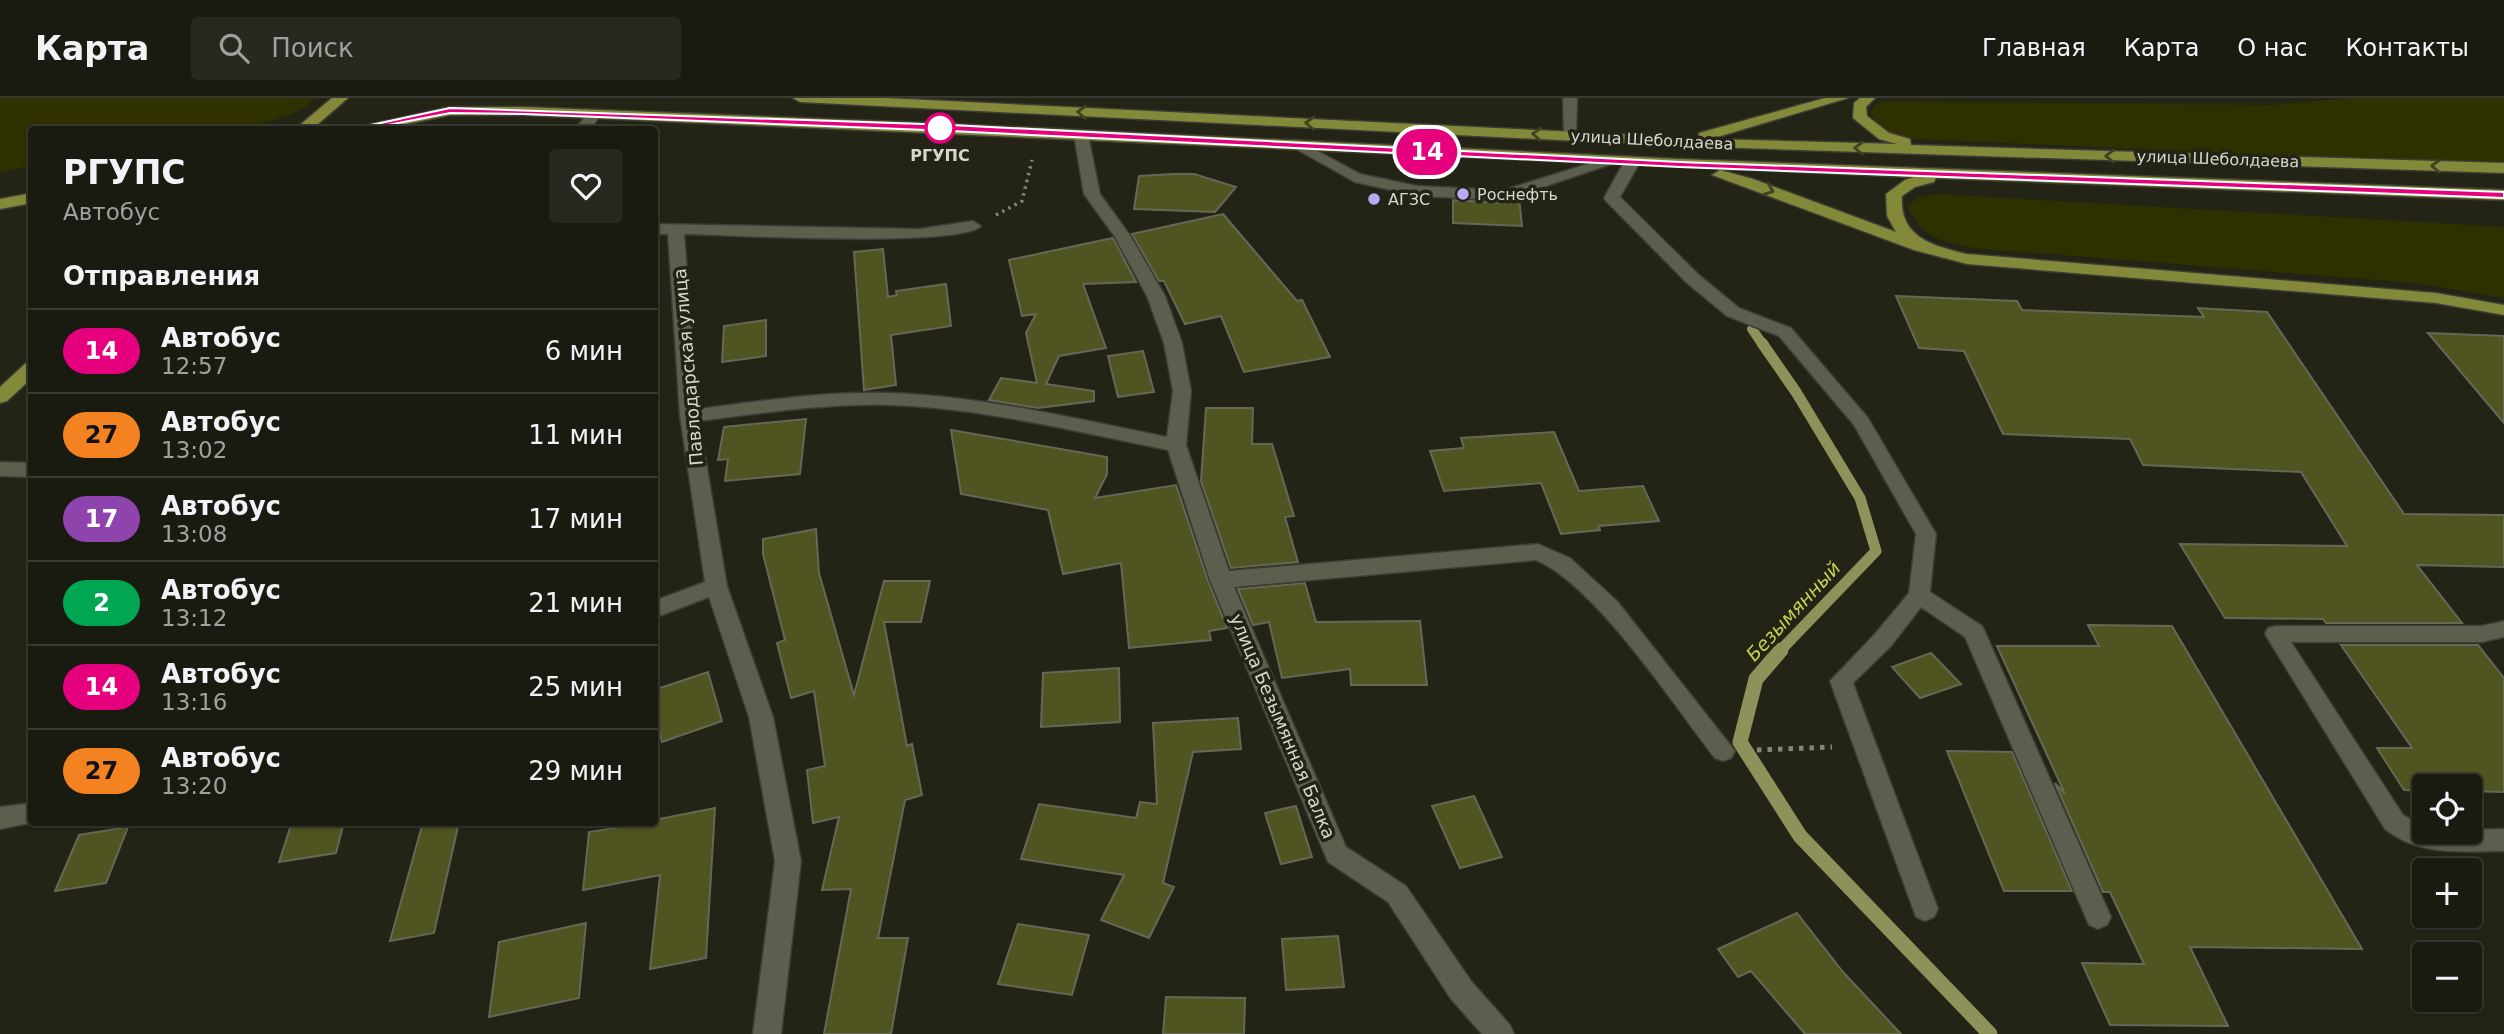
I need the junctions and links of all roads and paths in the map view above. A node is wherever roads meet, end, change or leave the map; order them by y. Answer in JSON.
{"nodes":[{"id":1,"x":341,"y":98,"type":"edge"},
{"id":2,"x":800,"y":98,"type":"edge"},
{"id":3,"x":1570,"y":98,"type":"edge"},
{"id":4,"x":1841,"y":98,"type":"edge"},
{"id":5,"x":1868,"y":98,"type":"edge"},
{"id":6,"x":594,"y":114,"type":"junction"},
{"id":7,"x":306,"y":126,"type":"edge"},
{"id":8,"x":373,"y":126,"type":"edge"},
{"id":9,"x":585,"y":126,"type":"edge"},
{"id":10,"x":1080,"y":135,"type":"junction"},
{"id":11,"x":1571,"y":136,"type":"junction"},
{"id":12,"x":1678,"y":142,"type":"junction"},
{"id":13,"x":1301,"y":146,"type":"junction"},
{"id":14,"x":1944,"y":150,"type":"junction"},
{"id":15,"x":1019,"y":160,"type":"dead end"},
{"id":16,"x":1622,"y":162,"type":"junction"},
{"id":17,"x":1680,"y":164,"type":"junction"},
{"id":18,"x":2504,"y":169,"type":"edge"},
{"id":19,"x":1957,"y":174,"type":"junction"},
{"id":20,"x":2504,"y":195,"type":"edge"},
{"id":21,"x":28,"y":199,"type":"edge"},
{"id":22,"x":0,"y":204,"type":"edge"},
{"id":23,"x":973,"y":226,"type":"joint"},
{"id":24,"x":665,"y":230,"type":"edge"},
{"id":25,"x":1920,"y":247,"type":"junction"},
{"id":26,"x":2504,"y":310,"type":"edge"},
{"id":27,"x":28,"y":371,"type":"edge"},
{"id":28,"x":0,"y":397,"type":"edge"},
{"id":29,"x":690,"y":415,"type":"junction"},
{"id":30,"x":1176,"y":445,"type":"junction"},
{"id":31,"x":0,"y":469,"type":"edge"},
{"id":32,"x":28,"y":470,"type":"edge"},
{"id":33,"x":1220,"y":580,"type":"junction"},
{"id":34,"x":716,"y":586,"type":"junction"},
{"id":35,"x":1919,"y":596,"type":"junction"},
{"id":36,"x":658,"y":608,"type":"edge"},
{"id":37,"x":2504,"y":629,"type":"edge"},
{"id":38,"x":1864,"y":746,"type":"junction"},
{"id":39,"x":1777,"y":749,"type":"dead end"},
{"id":40,"x":1723,"y":751,"type":"dead end"},
{"id":41,"x":28,"y":814,"type":"edge"},
{"id":42,"x":0,"y":818,"type":"edge"},
{"id":43,"x":2504,"y":840,"type":"edge"},
{"id":44,"x":1925,"y":909,"type":"dead end"},
{"id":45,"x":2098,"y":917,"type":"dead end"},
{"id":46,"x":767,"y":1034,"type":"edge"},
{"id":47,"x":1500,"y":1034,"type":"edge"}],
"edges":[{"from":1,"to":7,"type":"main road"},
{"from":11,"to":2,"type":"main road","name":"улица Шеболдаева","one_way":true},
{"from":3,"to":11,"type":"street"},
{"from":4,"to":12,"type":"main road"},
{"from":5,"to":14,"type":"main road"},
{"from":6,"to":8,"type":"main road","name":"улица Шеболдаева"},
{"from":6,"to":9,"type":"street"},
{"from":6,"to":10,"type":"main road","name":"улица Шеболдаева"},
{"from":10,"to":13,"type":"main road","name":"улица Шеболдаева"},
{"from":10,"to":30,"type":"street","name":"улица Безымянная Балка"},
{"from":11,"to":12,"type":"main road","name":"улица Шеболдаева"},
{"from":14,"to":12,"type":"main road","name":"улица Шеболдаева","one_way":true},
{"from":13,"to":16,"type":"main road","name":"улица Шеболдаева"},
{"from":13,"to":16,"type":"street"},
{"from":18,"to":14,"type":"main road","name":"улица Шеболдаева","one_way":true},
{"from":15,"to":23,"type":"path"},
{"from":16,"to":17,"type":"main road","name":"улица Шеболдаева"},
{"from":16,"to":35,"type":"street"},
{"from":17,"to":19,"type":"main road","name":"улица Шеболдаева"},
{"from":17,"to":25,"type":"main road","one_way":true},
{"from":19,"to":20,"type":"main road","name":"улица Шеболдаева"},
{"from":19,"to":25,"type":"main road"},
{"from":21,"to":22,"type":"main road"},
{"from":23,"to":24,"type":"street"},
{"from":24,"to":29,"type":"street","name":"Павлодарская улица"},
{"from":25,"to":26,"type":"main road"},
{"from":27,"to":28,"type":"main road"},
{"from":29,"to":30,"type":"street"},
{"from":29,"to":34,"type":"street","name":"Павлодарская улица"},
{"from":30,"to":33,"type":"street","name":"улица Безымянная Балка"},
{"from":31,"to":32,"type":"street"},
{"from":33,"to":40,"type":"street"},
{"from":33,"to":47,"type":"street","name":"улица Безымянная Балка"},
{"from":34,"to":36,"type":"street"},
{"from":34,"to":46,"type":"street","name":"Павлодарская улица"},
{"from":35,"to":38,"type":"street"},
{"from":35,"to":45,"type":"street"},
{"from":37,"to":43,"type":"street"},
{"from":38,"to":39,"type":"path"},
{"from":38,"to":44,"type":"street"},
{"from":41,"to":42,"type":"street"}]}
